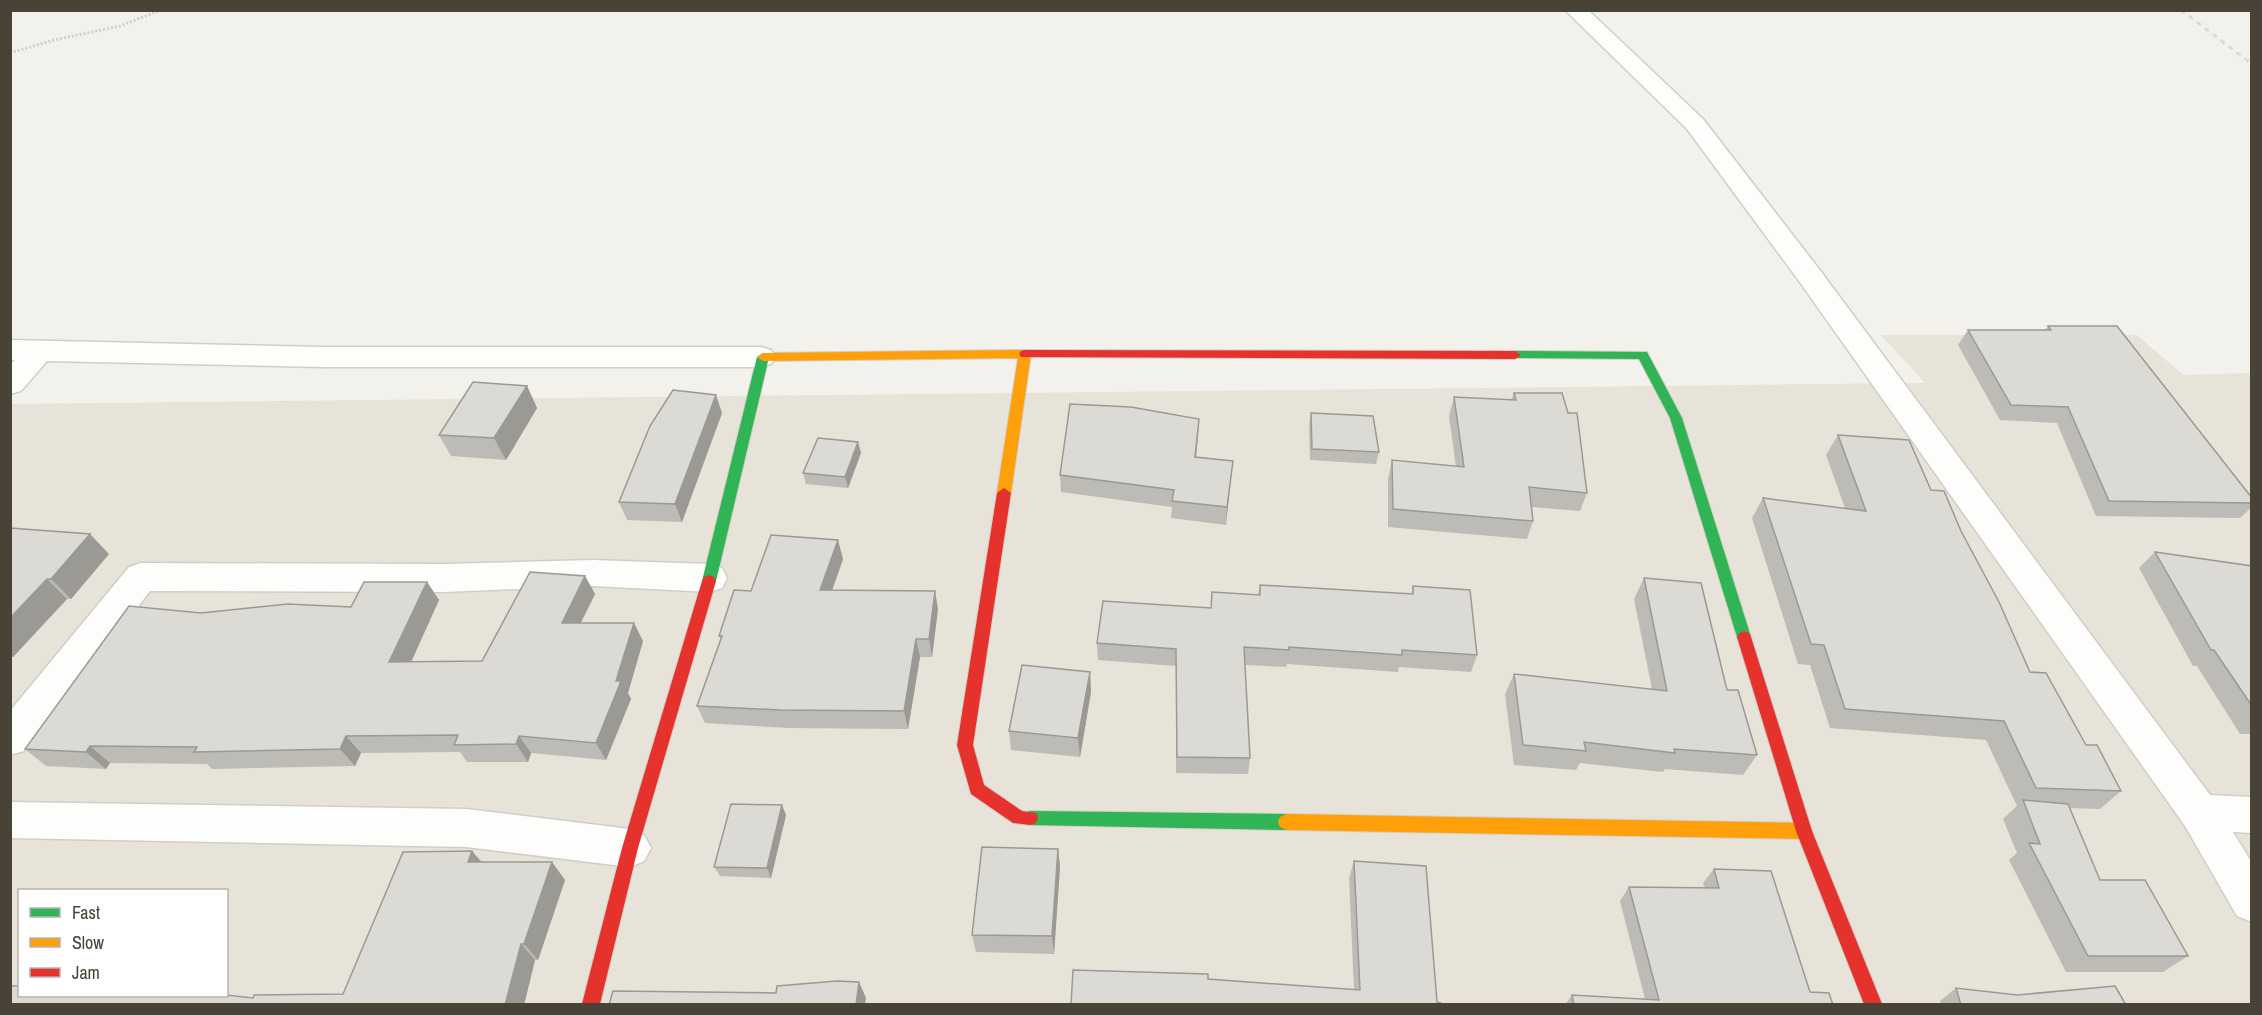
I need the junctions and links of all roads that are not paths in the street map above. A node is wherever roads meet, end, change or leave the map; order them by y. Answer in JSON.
{"nodes":[{"id":1,"x":1575,"y":10,"type":"edge"},
{"id":2,"x":10,"y":350,"type":"edge"},
{"id":3,"x":40,"y":350,"type":"junction"},
{"id":4,"x":1026,"y":354,"type":"junction"},
{"id":5,"x":760,"y":357,"type":"junction"},
{"id":6,"x":10,"y":384,"type":"edge"},
{"id":7,"x":710,"y":578,"type":"junction"},
{"id":8,"x":10,"y":739,"type":"edge"},
{"id":9,"x":2199,"y":813,"type":"junction"},
{"id":10,"x":2252,"y":815,"type":"edge"},
{"id":11,"x":10,"y":820,"type":"edge"},
{"id":12,"x":1804,"y":831,"type":"junction"},
{"id":13,"x":630,"y":848,"type":"junction"},
{"id":14,"x":2252,"y":902,"type":"edge"},
{"id":15,"x":591,"y":1005,"type":"edge"},
{"id":16,"x":1873,"y":1005,"type":"edge"}],
"edges":[{"from":1,"to":9,"type":"street"},
{"from":2,"to":3,"type":"street"},
{"from":3,"to":5,"type":"street"},
{"from":3,"to":6,"type":"street"},
{"from":4,"to":5,"type":"street"},
{"from":4,"to":12,"type":"street"},
{"from":4,"to":12,"type":"street"},
{"from":5,"to":7,"type":"street"},
{"from":7,"to":8,"type":"street"},
{"from":7,"to":13,"type":"street"},
{"from":9,"to":10,"type":"street"},
{"from":9,"to":14,"type":"street"},
{"from":11,"to":13,"type":"street"},
{"from":12,"to":16,"type":"street"},
{"from":13,"to":15,"type":"street"}]}
